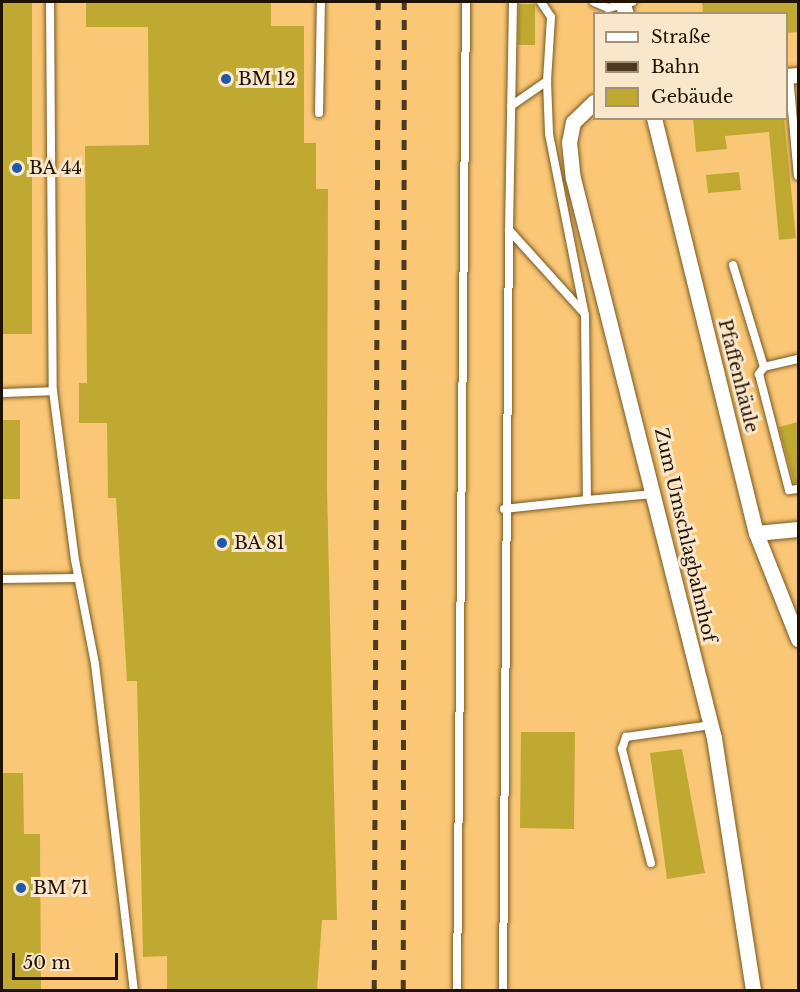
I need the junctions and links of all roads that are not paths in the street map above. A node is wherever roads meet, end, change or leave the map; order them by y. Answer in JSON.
{"nodes":[{"id":1,"x":50,"y":2,"type":"edge"},
{"id":2,"x":321,"y":2,"type":"edge"},
{"id":3,"x":466,"y":2,"type":"edge"},
{"id":4,"x":513,"y":2,"type":"edge"},
{"id":5,"x":541,"y":2,"type":"edge"},
{"id":6,"x":594,"y":2,"type":"edge"},
{"id":7,"x":626,"y":5,"type":"edge"},
{"id":8,"x":791,"y":75,"type":"edge"},
{"id":9,"x":547,"y":81,"type":"junction"},
{"id":10,"x":593,"y":103,"type":"edge"},
{"id":11,"x":511,"y":106,"type":"junction"},
{"id":12,"x":319,"y":113,"type":"dead end"},
{"id":13,"x":654,"y":120,"type":"edge"},
{"id":14,"x":798,"y":176,"type":"edge"},
{"id":15,"x":509,"y":230,"type":"junction"},
{"id":16,"x":733,"y":265,"type":"dead end"},
{"id":17,"x":585,"y":315,"type":"junction"},
{"id":18,"x":798,"y":359,"type":"edge"},
{"id":19,"x":764,"y":367,"type":"junction"},
{"id":20,"x":53,"y":391,"type":"junction"},
{"id":21,"x":2,"y":393,"type":"edge"},
{"id":22,"x":798,"y":489,"type":"edge"},
{"id":23,"x":656,"y":494,"type":"junction"},
{"id":24,"x":587,"y":500,"type":"junction"},
{"id":25,"x":504,"y":509,"type":"junction"},
{"id":26,"x":798,"y":529,"type":"edge"},
{"id":27,"x":756,"y":533,"type":"junction"},
{"id":28,"x":78,"y":578,"type":"junction"},
{"id":29,"x":2,"y":579,"type":"edge"},
{"id":30,"x":793,"y":608,"type":"edge"},
{"id":31,"x":798,"y":639,"type":"edge"},
{"id":32,"x":711,"y":725,"type":"junction"},
{"id":33,"x":651,"y":863,"type":"dead end"},
{"id":34,"x":135,"y":990,"type":"edge"},
{"id":35,"x":457,"y":990,"type":"edge"},
{"id":36,"x":503,"y":990,"type":"edge"},
{"id":37,"x":753,"y":990,"type":"edge"}],
"edges":[{"from":1,"to":20,"type":"lane"},
{"from":2,"to":12,"type":"lane"},
{"from":3,"to":35,"type":"lane"},
{"from":4,"to":11,"type":"lane"},
{"from":5,"to":9,"type":"lane"},
{"from":6,"to":7,"type":"lane"},
{"from":8,"to":14,"type":"lane"},
{"from":9,"to":11,"type":"lane"},
{"from":9,"to":17,"type":"lane"},
{"from":10,"to":23,"type":"street","name":"Zum Umschlagbahnhof"},
{"from":11,"to":15,"type":"lane"},
{"from":13,"to":27,"type":"street","name":"Pfaffenhäule"},
{"from":15,"to":17,"type":"lane"},
{"from":15,"to":25,"type":"lane"},
{"from":16,"to":19,"type":"lane"},
{"from":17,"to":24,"type":"lane"},
{"from":18,"to":19,"type":"lane"},
{"from":19,"to":22,"type":"lane"},
{"from":20,"to":21,"type":"lane"},
{"from":20,"to":28,"type":"lane"},
{"from":23,"to":24,"type":"lane"},
{"from":23,"to":32,"type":"street","name":"Zum Umschlagbahnhof"},
{"from":24,"to":25,"type":"lane"},
{"from":25,"to":36,"type":"lane"},
{"from":26,"to":27,"type":"street"},
{"from":27,"to":30,"type":"street","name":"Pfaffenhäule"},
{"from":28,"to":29,"type":"lane"},
{"from":28,"to":34,"type":"lane"},
{"from":30,"to":31,"type":"street","name":"Pfaffenhäule"},
{"from":32,"to":33,"type":"lane"},
{"from":32,"to":37,"type":"street","name":"Zum Umschlagbahnhof"}]}
